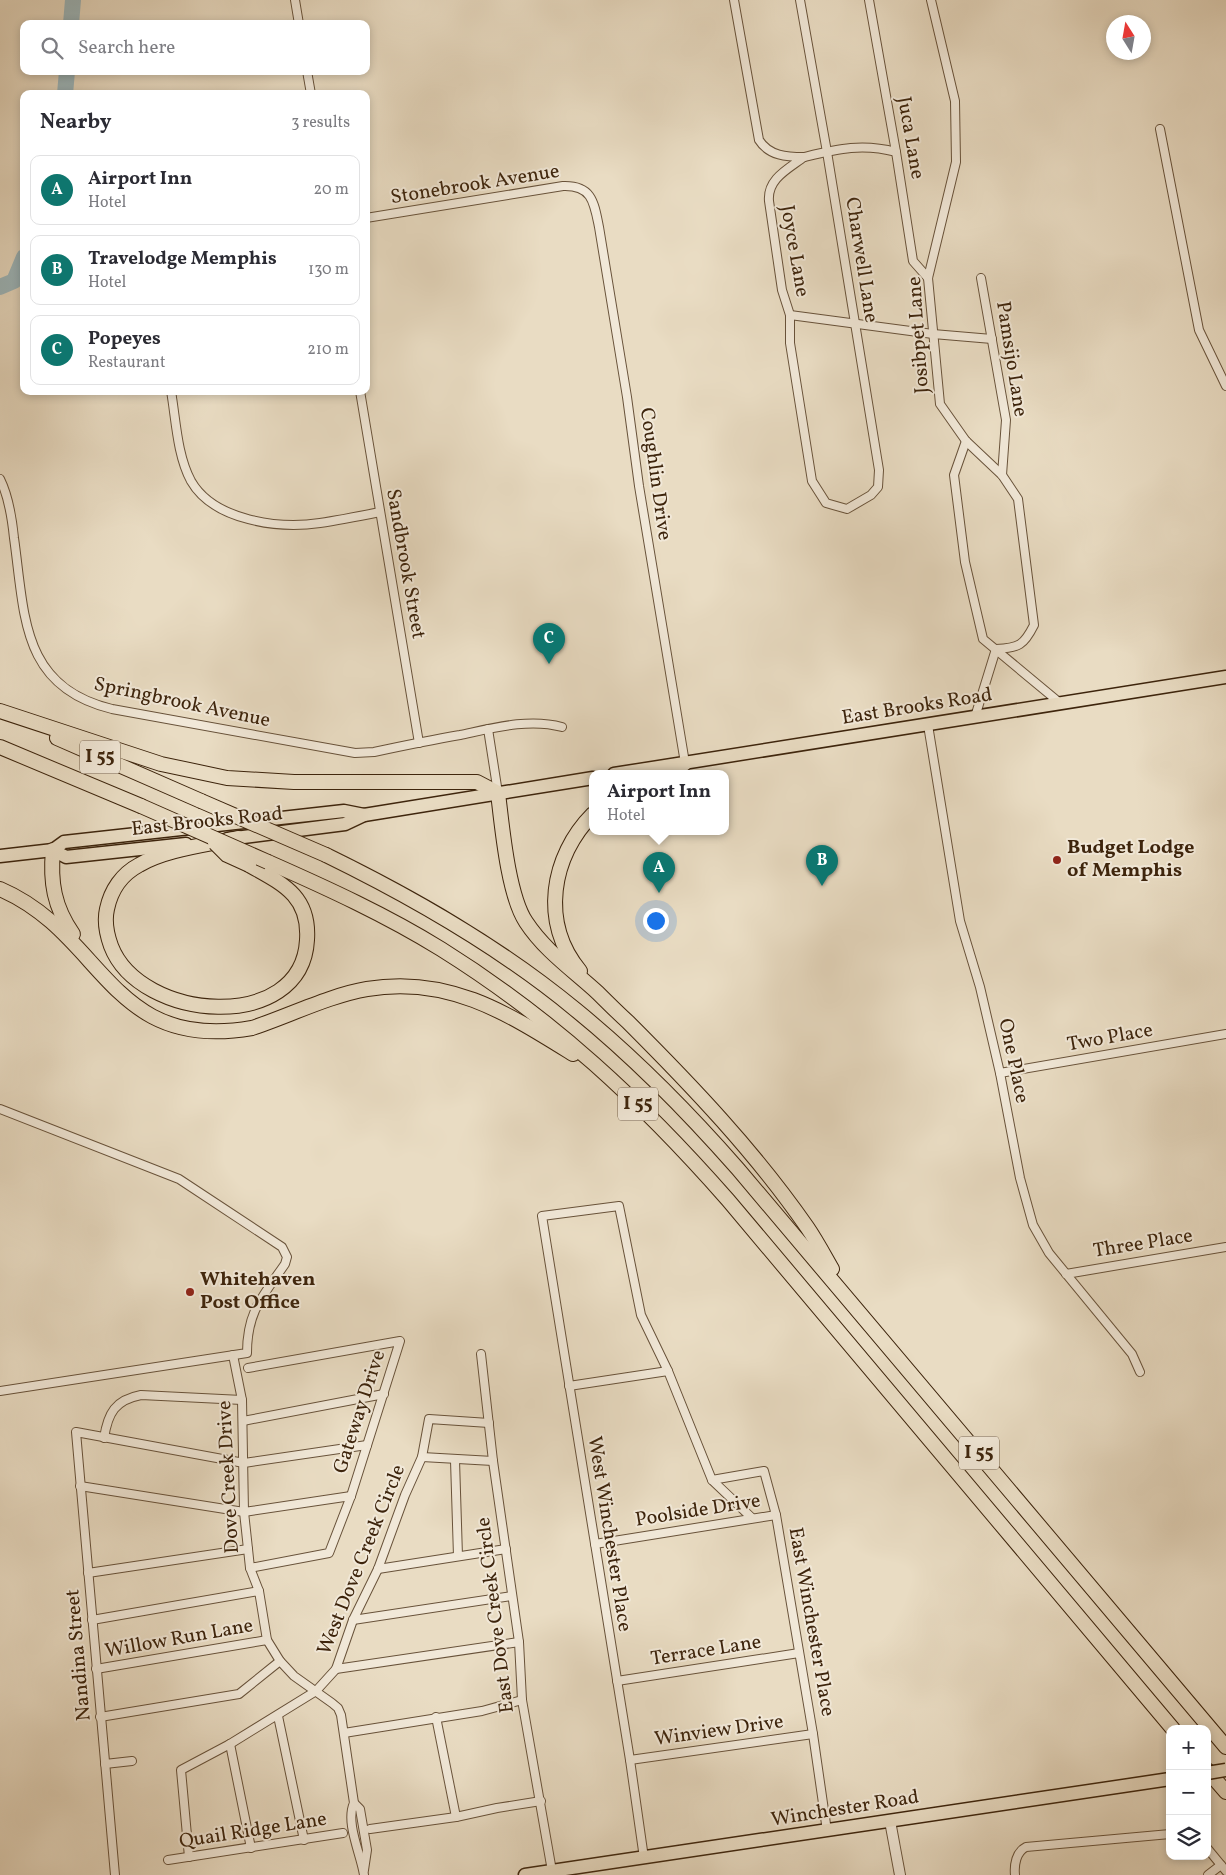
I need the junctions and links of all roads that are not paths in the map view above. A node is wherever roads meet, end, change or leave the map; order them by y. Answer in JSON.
{"nodes":[{"id":1,"x":295,"y":0,"type":"edge"},
{"id":2,"x":734,"y":0,"type":"edge"},
{"id":3,"x":800,"y":0,"type":"edge"},
{"id":4,"x":869,"y":0,"type":"edge"},
{"id":5,"x":931,"y":0,"type":"edge"},
{"id":6,"x":298,"y":20,"type":"edge"},
{"id":7,"x":308,"y":75,"type":"edge"},
{"id":8,"x":309,"y":90,"type":"edge"},
{"id":9,"x":1160,"y":129,"type":"dead end"},
{"id":10,"x":827,"y":152,"type":"junction"},
{"id":11,"x":896,"y":152,"type":"junction"},
{"id":12,"x":804,"y":157,"type":"junction"},
{"id":13,"x":588,"y":192,"type":"joint"},
{"id":14,"x":370,"y":217,"type":"edge"},
{"id":15,"x":928,"y":278,"type":"junction"},
{"id":16,"x":981,"y":278,"type":"dead end"},
{"id":17,"x":790,"y":315,"type":"junction"},
{"id":18,"x":855,"y":324,"type":"junction"},
{"id":19,"x":933,"y":334,"type":"junction"},
{"id":20,"x":992,"y":339,"type":"junction"},
{"id":21,"x":1226,"y":386,"type":"edge"},
{"id":22,"x":172,"y":395,"type":"edge"},
{"id":23,"x":361,"y":395,"type":"edge"},
{"id":24,"x":966,"y":441,"type":"junction"},
{"id":25,"x":1002,"y":475,"type":"junction"},
{"id":26,"x":0,"y":479,"type":"edge"},
{"id":27,"x":847,"y":509,"type":"joint"},
{"id":28,"x":380,"y":512,"type":"junction"},
{"id":29,"x":996,"y":650,"type":"junction"},
{"id":30,"x":1226,"y":677,"type":"edge"},
{"id":31,"x":1060,"y":704,"type":"junction"},
{"id":32,"x":0,"y":712,"type":"edge"},
{"id":33,"x":974,"y":717,"type":"junction"},
{"id":34,"x":928,"y":725,"type":"junction"},
{"id":35,"x":562,"y":727,"type":"dead end"},
{"id":36,"x":488,"y":729,"type":"junction"},
{"id":37,"x":419,"y":742,"type":"junction"},
{"id":38,"x":0,"y":746,"type":"edge"},
{"id":39,"x":685,"y":762,"type":"junction"},
{"id":40,"x":638,"y":770,"type":"edge"},
{"id":41,"x":676,"y":770,"type":"edge"},
{"id":42,"x":589,"y":779,"type":"edge"},
{"id":43,"x":498,"y":793,"type":"junction"},
{"id":44,"x":364,"y":814,"type":"junction"},
{"id":45,"x":589,"y":819,"type":"edge"},
{"id":46,"x":207,"y":836,"type":"junction"},
{"id":47,"x":238,"y":838,"type":"junction"},
{"id":48,"x":53,"y":850,"type":"junction"},
{"id":49,"x":0,"y":856,"type":"edge"},
{"id":50,"x":0,"y":889,"type":"edge"},
{"id":51,"x":94,"y":966,"type":"junction"},
{"id":52,"x":598,"y":993,"type":"junction"},
{"id":53,"x":1226,"y":1034,"type":"edge"},
{"id":54,"x":1000,"y":1073,"type":"junction"},
{"id":55,"x":610,"y":1077,"type":"junction"},
{"id":56,"x":0,"y":1109,"type":"edge"},
{"id":57,"x":1226,"y":1247,"type":"edge"},
{"id":58,"x":1066,"y":1274,"type":"junction"},
{"id":59,"x":850,"y":1300,"type":"junction"},
{"id":60,"x":481,"y":1354,"type":"dead end"},
{"id":61,"x":233,"y":1355,"type":"junction"},
{"id":62,"x":248,"y":1368,"type":"dead end"},
{"id":63,"x":668,"y":1371,"type":"junction"},
{"id":64,"x":1140,"y":1372,"type":"dead end"},
{"id":65,"x":569,"y":1386,"type":"junction"},
{"id":66,"x":0,"y":1391,"type":"edge"},
{"id":67,"x":384,"y":1394,"type":"junction"},
{"id":68,"x":242,"y":1400,"type":"junction"},
{"id":69,"x":243,"y":1421,"type":"junction"},
{"id":70,"x":489,"y":1423,"type":"junction"},
{"id":71,"x":104,"y":1438,"type":"junction"},
{"id":72,"x":367,"y":1446,"type":"junction"},
{"id":73,"x":422,"y":1458,"type":"junction"},
{"id":74,"x":455,"y":1460,"type":"junction"},
{"id":75,"x":493,"y":1461,"type":"junction"},
{"id":76,"x":244,"y":1463,"type":"junction"},
{"id":77,"x":712,"y":1480,"type":"junction"},
{"id":78,"x":80,"y":1486,"type":"junction"},
{"id":79,"x":351,"y":1496,"type":"junction"},
{"id":80,"x":244,"y":1512,"type":"junction"},
{"id":81,"x":776,"y":1514,"type":"junction"},
{"id":82,"x":752,"y":1518,"type":"junction"},
{"id":83,"x":595,"y":1544,"type":"junction"},
{"id":84,"x":248,"y":1548,"type":"junction"},
{"id":85,"x":506,"y":1549,"type":"junction"},
{"id":86,"x":458,"y":1556,"type":"junction"},
{"id":87,"x":250,"y":1568,"type":"junction"},
{"id":88,"x":378,"y":1569,"type":"junction"},
{"id":89,"x":88,"y":1573,"type":"junction"},
{"id":90,"x":259,"y":1591,"type":"junction"},
{"id":91,"x":512,"y":1596,"type":"junction"},
{"id":92,"x":92,"y":1620,"type":"junction"},
{"id":93,"x":353,"y":1620,"type":"junction"},
{"id":94,"x":267,"y":1640,"type":"junction"},
{"id":95,"x":519,"y":1642,"type":"junction"},
{"id":96,"x":799,"y":1653,"type":"junction"},
{"id":97,"x":280,"y":1661,"type":"junction"},
{"id":98,"x":336,"y":1669,"type":"junction"},
{"id":99,"x":96,"y":1670,"type":"junction"},
{"id":100,"x":617,"y":1682,"type":"junction"},
{"id":101,"x":316,"y":1691,"type":"junction"},
{"id":102,"x":522,"y":1700,"type":"junction"},
{"id":103,"x":278,"y":1716,"type":"junction"},
{"id":104,"x":100,"y":1717,"type":"junction"},
{"id":105,"x":436,"y":1717,"type":"junction"},
{"id":106,"x":1170,"y":1725,"type":"edge"},
{"id":107,"x":344,"y":1733,"type":"junction"},
{"id":108,"x":813,"y":1734,"type":"junction"},
{"id":109,"x":230,"y":1744,"type":"junction"},
{"id":110,"x":1226,"y":1747,"type":"edge"},
{"id":111,"x":630,"y":1760,"type":"junction"},
{"id":112,"x":132,"y":1761,"type":"dead end"},
{"id":113,"x":105,"y":1764,"type":"junction"},
{"id":114,"x":1226,"y":1770,"type":"edge"},
{"id":115,"x":1211,"y":1771,"type":"edge"},
{"id":116,"x":1211,"y":1775,"type":"edge"},
{"id":117,"x":1166,"y":1780,"type":"edge"},
{"id":118,"x":1226,"y":1792,"type":"edge"},
{"id":119,"x":541,"y":1801,"type":"junction"},
{"id":120,"x":354,"y":1802,"type":"junction"},
{"id":121,"x":456,"y":1817,"type":"junction"},
{"id":122,"x":890,"y":1821,"type":"junction"},
{"id":123,"x":367,"y":1829,"type":"junction"},
{"id":124,"x":354,"y":1831,"type":"junction"},
{"id":125,"x":827,"y":1831,"type":"junction"},
{"id":126,"x":343,"y":1833,"type":"dead end"},
{"id":127,"x":1166,"y":1834,"type":"edge"},
{"id":128,"x":304,"y":1840,"type":"junction"},
{"id":129,"x":250,"y":1848,"type":"junction"},
{"id":130,"x":1211,"y":1853,"type":"edge"},
{"id":131,"x":189,"y":1857,"type":"junction"},
{"id":132,"x":644,"y":1858,"type":"junction"},
{"id":133,"x":168,"y":1860,"type":"dead end"},
{"id":134,"x":1224,"y":1868,"type":"edge"},
{"id":135,"x":552,"y":1871,"type":"junction"},
{"id":136,"x":364,"y":1873,"type":"edge"},
{"id":137,"x":115,"y":1875,"type":"edge"},
{"id":138,"x":526,"y":1875,"type":"edge"},
{"id":139,"x":900,"y":1875,"type":"edge"},
{"id":140,"x":1015,"y":1875,"type":"edge"},
{"id":141,"x":1208,"y":1875,"type":"edge"}],
"edges":[{"from":1,"to":6,"type":"street"},
{"from":2,"to":12,"type":"street"},
{"from":3,"to":10,"type":"street","name":"Charwell Lane"},
{"from":4,"to":11,"type":"street","name":"Juca Lane"},
{"from":5,"to":15,"type":"street","name":"Josibpet Lane"},
{"from":7,"to":8,"type":"street"},
{"from":9,"to":21,"type":"street"},
{"from":10,"to":11,"type":"street"},
{"from":10,"to":12,"type":"street"},
{"from":10,"to":18,"type":"street","name":"Charwell Lane"},
{"from":11,"to":15,"type":"street","name":"Juca Lane"},
{"from":12,"to":17,"type":"street","name":"Joyce Lane"},
{"from":13,"to":14,"type":"street","name":"Stonebrook Avenue"},
{"from":13,"to":39,"type":"street","name":"Coughlin Drive"},
{"from":15,"to":19,"type":"street","name":"Josibpet Lane"},
{"from":16,"to":20,"type":"street","name":"Pamsijo Lane"},
{"from":17,"to":18,"type":"street"},
{"from":17,"to":27,"type":"street","name":"Joyce Lane"},
{"from":18,"to":19,"type":"street"},
{"from":18,"to":27,"type":"street","name":"Charwell Lane"},
{"from":19,"to":20,"type":"street"},
{"from":19,"to":24,"type":"street","name":"Josibpet Lane"},
{"from":20,"to":25,"type":"street","name":"Pamsijo Lane"},
{"from":22,"to":28,"type":"street"},
{"from":23,"to":28,"type":"street","name":"Sandbrook Street"},
{"from":24,"to":25,"type":"street","name":"Josibpet Lane"},
{"from":24,"to":29,"type":"street"},
{"from":25,"to":29,"type":"street","name":"Josibpet Lane"},
{"from":26,"to":37,"type":"street","name":"Springbrook Avenue"},
{"from":28,"to":37,"type":"street","name":"Sandbrook Street"},
{"from":29,"to":31,"type":"street"},
{"from":29,"to":33,"type":"street"},
{"from":30,"to":31,"type":"main road","name":"East Brooks Road"},
{"from":31,"to":33,"type":"main road","name":"East Brooks Road"},
{"from":32,"to":43,"type":"highway"},
{"from":32,"to":59,"type":"highway","number":"I 55","bridge":true},
{"from":33,"to":34,"type":"main road","name":"East Brooks Road"},
{"from":34,"to":39,"type":"main road","name":"East Brooks Road"},
{"from":34,"to":54,"type":"street","name":"One Place"},
{"from":35,"to":36,"type":"street","name":"Springbrook Avenue"},
{"from":36,"to":37,"type":"street","name":"Springbrook Avenue"},
{"from":36,"to":43,"type":"street"},
{"from":38,"to":46,"type":"highway","number":"I 55","bridge":true},
{"from":39,"to":40,"type":"main road","name":"East Brooks Road"},
{"from":39,"to":41,"type":"highway"},
{"from":42,"to":43,"type":"main road","name":"East Brooks Road"},
{"from":43,"to":44,"type":"main road","name":"East Brooks Road"},
{"from":43,"to":52,"type":"highway"},
{"from":44,"to":47,"type":"main road","name":"East Brooks Road"},
{"from":44,"to":48,"type":"main road","name":"East Brooks Road"},
{"from":45,"to":52,"type":"highway"},
{"from":46,"to":47,"type":"highway","bridge":true},
{"from":46,"to":55,"type":"highway","number":"I 55","bridge":true},
{"from":47,"to":48,"type":"main road","name":"East Brooks Road"},
{"from":48,"to":49,"type":"main road","name":"East Brooks Road"},
{"from":48,"to":51,"type":"highway"},
{"from":50,"to":51,"type":"highway"},
{"from":51,"to":55,"type":"highway"},
{"from":52,"to":59,"type":"highway"},
{"from":53,"to":54,"type":"street","name":"Two Place"},
{"from":54,"to":58,"type":"street","name":"One Place"},
{"from":55,"to":106,"type":"highway","number":"I 55"},
{"from":56,"to":61,"type":"street"},
{"from":57,"to":58,"type":"street","name":"Three Place"},
{"from":58,"to":64,"type":"street","name":"One Place"},
{"from":59,"to":110,"type":"highway","number":"I 55"},
{"from":60,"to":70,"type":"street","name":"East Dove Creek Circle"},
{"from":61,"to":66,"type":"street"},
{"from":61,"to":68,"type":"street","name":"Dove Creek Drive"},
{"from":62,"to":67,"type":"street","name":"Gateway Drive"},
{"from":63,"to":65,"type":"street"},
{"from":63,"to":65,"type":"street","name":"West Winchester Place"},
{"from":63,"to":77,"type":"street"},
{"from":65,"to":83,"type":"street","name":"West Winchester Place"},
{"from":67,"to":69,"type":"street"},
{"from":67,"to":72,"type":"street","name":"Gateway Drive"},
{"from":68,"to":69,"type":"street","name":"Dove Creek Drive"},
{"from":68,"to":71,"type":"street"},
{"from":69,"to":76,"type":"street","name":"Dove Creek Drive"},
{"from":70,"to":73,"type":"street","name":"West Dove Creek Circle"},
{"from":70,"to":75,"type":"street","name":"East Dove Creek Circle"},
{"from":71,"to":76,"type":"street"},
{"from":71,"to":78,"type":"street","name":"Nandina Street"},
{"from":72,"to":76,"type":"street"},
{"from":72,"to":79,"type":"street","name":"Gateway Drive"},
{"from":73,"to":74,"type":"street"},
{"from":73,"to":88,"type":"street","name":"West Dove Creek Circle"},
{"from":74,"to":75,"type":"street"},
{"from":74,"to":86,"type":"street"},
{"from":75,"to":85,"type":"street","name":"East Dove Creek Circle"},
{"from":76,"to":80,"type":"street","name":"Dove Creek Drive"},
{"from":77,"to":81,"type":"street","name":"East Winchester Place"},
{"from":77,"to":82,"type":"street"},
{"from":78,"to":80,"type":"street"},
{"from":78,"to":89,"type":"street","name":"Nandina Street"},
{"from":79,"to":80,"type":"street"},
{"from":79,"to":87,"type":"street","name":"Gateway Drive"},
{"from":80,"to":84,"type":"street","name":"Dove Creek Drive"},
{"from":81,"to":82,"type":"street","name":"Poolside Drive"},
{"from":81,"to":96,"type":"street","name":"East Winchester Place"},
{"from":82,"to":83,"type":"street","name":"Poolside Drive"},
{"from":83,"to":100,"type":"street","name":"West Winchester Place"},
{"from":84,"to":87,"type":"street","name":"Dove Creek Drive"},
{"from":84,"to":89,"type":"street"},
{"from":85,"to":86,"type":"street"},
{"from":85,"to":91,"type":"street","name":"East Dove Creek Circle"},
{"from":86,"to":88,"type":"street"},
{"from":87,"to":90,"type":"street","name":"Dove Creek Drive"},
{"from":88,"to":93,"type":"street","name":"West Dove Creek Circle"},
{"from":89,"to":92,"type":"street","name":"Nandina Street"},
{"from":90,"to":92,"type":"street"},
{"from":90,"to":94,"type":"street","name":"Dove Creek Drive"},
{"from":91,"to":93,"type":"street"},
{"from":91,"to":95,"type":"street","name":"East Dove Creek Circle"},
{"from":92,"to":99,"type":"street","name":"Nandina Street"},
{"from":93,"to":98,"type":"street","name":"West Dove Creek Circle"},
{"from":94,"to":97,"type":"street","name":"Dove Creek Drive"},
{"from":94,"to":99,"type":"street","name":"Willow Run Lane"},
{"from":95,"to":98,"type":"street"},
{"from":95,"to":102,"type":"street","name":"East Dove Creek Circle"},
{"from":96,"to":100,"type":"street","name":"Terrace Lane"},
{"from":96,"to":108,"type":"street","name":"East Winchester Place"},
{"from":97,"to":101,"type":"street","name":"Dove Creek Drive"},
{"from":97,"to":104,"type":"street"},
{"from":98,"to":101,"type":"street","name":"West Dove Creek Circle"},
{"from":99,"to":104,"type":"street","name":"Nandina Street"},
{"from":100,"to":111,"type":"street","name":"West Winchester Place"},
{"from":101,"to":103,"type":"street"},
{"from":101,"to":107,"type":"street"},
{"from":102,"to":105,"type":"street"},
{"from":102,"to":119,"type":"street","name":"East Dove Creek Circle"},
{"from":103,"to":109,"type":"street"},
{"from":103,"to":128,"type":"street"},
{"from":104,"to":113,"type":"street","name":"Nandina Street"},
{"from":105,"to":107,"type":"street"},
{"from":105,"to":121,"type":"street"},
{"from":107,"to":120,"type":"street"},
{"from":108,"to":111,"type":"street","name":"Winview Drive"},
{"from":108,"to":125,"type":"street","name":"East Winchester Place"},
{"from":109,"to":129,"type":"street"},
{"from":109,"to":131,"type":"street"},
{"from":111,"to":132,"type":"street","name":"West Winchester Place"},
{"from":112,"to":113,"type":"street"},
{"from":113,"to":137,"type":"street","name":"Nandina Street"},
{"from":114,"to":115,"type":"main road","bridge":true},
{"from":116,"to":118,"type":"highway"},
{"from":117,"to":122,"type":"main road","name":"Winchester Road"},
{"from":119,"to":121,"type":"street","name":"Quail Ridge Lane"},
{"from":119,"to":135,"type":"street","name":"East Dove Creek Circle"},
{"from":120,"to":123,"type":"street"},
{"from":120,"to":124,"type":"street"},
{"from":121,"to":123,"type":"street","name":"Quail Ridge Lane"},
{"from":122,"to":125,"type":"main road","name":"Winchester Road"},
{"from":122,"to":139,"type":"street"},
{"from":123,"to":124,"type":"street","name":"Quail Ridge Lane"},
{"from":123,"to":136,"type":"street"},
{"from":124,"to":136,"type":"street"},
{"from":125,"to":132,"type":"main road","name":"Winchester Road"},
{"from":126,"to":128,"type":"street","name":"Quail Ridge Lane"},
{"from":127,"to":140,"type":"street"},
{"from":128,"to":129,"type":"street","name":"Quail Ridge Lane"},
{"from":129,"to":131,"type":"street","name":"Quail Ridge Lane"},
{"from":130,"to":134,"type":"street"},
{"from":131,"to":133,"type":"street","name":"Quail Ridge Lane"},
{"from":132,"to":135,"type":"main road","name":"Winchester Road"},
{"from":134,"to":141,"type":"street"},
{"from":135,"to":138,"type":"main road","name":"Winchester Road"}]}
